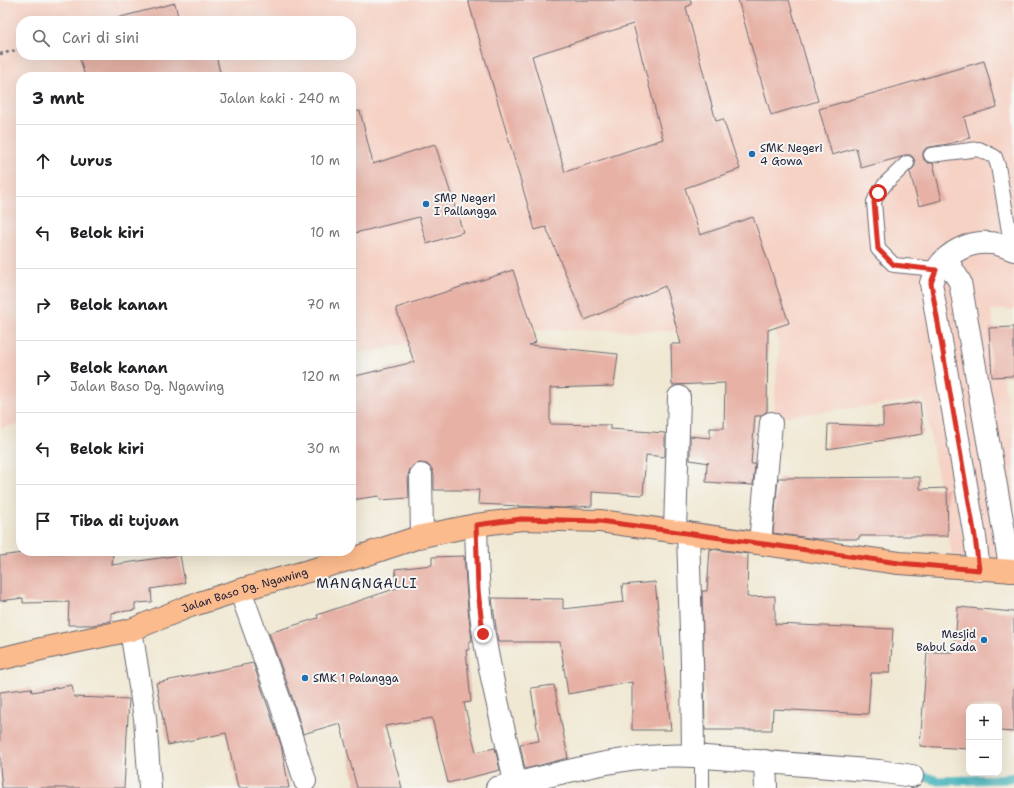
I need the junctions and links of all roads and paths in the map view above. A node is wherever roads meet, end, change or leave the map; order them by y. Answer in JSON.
{"nodes":[{"id":1,"x":16,"y":50,"type":"edge"},
{"id":2,"x":0,"y":54,"type":"edge"},
{"id":3,"x":931,"y":155,"type":"dead end"},
{"id":4,"x":907,"y":163,"type":"dead end"},
{"id":5,"x":1013,"y":249,"type":"edge"},
{"id":6,"x":938,"y":271,"type":"junction"},
{"id":7,"x":679,"y":397,"type":"dead end"},
{"id":8,"x":770,"y":423,"type":"dead end"},
{"id":9,"x":421,"y":475,"type":"dead end"},
{"id":10,"x":476,"y":525,"type":"junction"},
{"id":11,"x":682,"y":532,"type":"junction"},
{"id":12,"x":1006,"y":535,"type":"junction"},
{"id":13,"x":422,"y":536,"type":"junction"},
{"id":14,"x":975,"y":537,"type":"junction"},
{"id":15,"x":760,"y":543,"type":"junction"},
{"id":16,"x":979,"y":570,"type":"junction"},
{"id":17,"x":1013,"y":571,"type":"edge"},
{"id":18,"x":240,"y":590,"type":"junction"},
{"id":19,"x":131,"y":630,"type":"junction"},
{"id":20,"x":0,"y":659,"type":"edge"},
{"id":21,"x":695,"y":753,"type":"junction"},
{"id":22,"x":765,"y":761,"type":"junction"},
{"id":23,"x":912,"y":776,"type":"dead end"},
{"id":24,"x":305,"y":781,"type":"dead end"},
{"id":25,"x":519,"y":781,"type":"edge"},
{"id":26,"x":150,"y":788,"type":"edge"},
{"id":27,"x":497,"y":788,"type":"edge"},
{"id":28,"x":702,"y":788,"type":"edge"},
{"id":29,"x":766,"y":788,"type":"edge"}],
"edges":[{"from":1,"to":2,"type":"path"},
{"from":3,"to":5,"type":"lane"},
{"from":4,"to":6,"type":"lane"},
{"from":5,"to":6,"type":"street"},
{"from":6,"to":12,"type":"street"},
{"from":6,"to":14,"type":"street"},
{"from":7,"to":11,"type":"street"},
{"from":8,"to":15,"type":"street"},
{"from":9,"to":13,"type":"street"},
{"from":10,"to":11,"type":"main road","name":"Jalan Baso Dg. Ngawing"},
{"from":10,"to":13,"type":"main road","name":"Jalan Baso Dg. Ngawing"},
{"from":10,"to":25,"type":"street"},
{"from":11,"to":15,"type":"main road","name":"Jalan Baso Dg. Ngawing"},
{"from":11,"to":21,"type":"street"},
{"from":12,"to":14,"type":"street"},
{"from":12,"to":17,"type":"street"},
{"from":13,"to":18,"type":"main road","name":"Jalan Baso Dg. Ngawing"},
{"from":14,"to":16,"type":"street"},
{"from":15,"to":16,"type":"main road","name":"Jalan Baso Dg. Ngawing"},
{"from":16,"to":17,"type":"main road","name":"Jalan Baso Dg. Ngawing"},
{"from":18,"to":19,"type":"main road","name":"Jalan Baso Dg. Ngawing"},
{"from":18,"to":24,"type":"street"},
{"from":19,"to":20,"type":"main road","name":"Jalan Baso Dg. Ngawing"},
{"from":19,"to":26,"type":"street"},
{"from":21,"to":22,"type":"street"},
{"from":21,"to":25,"type":"street"},
{"from":21,"to":28,"type":"lane"},
{"from":22,"to":23,"type":"street"},
{"from":22,"to":29,"type":"street"},
{"from":25,"to":27,"type":"street"}]}
